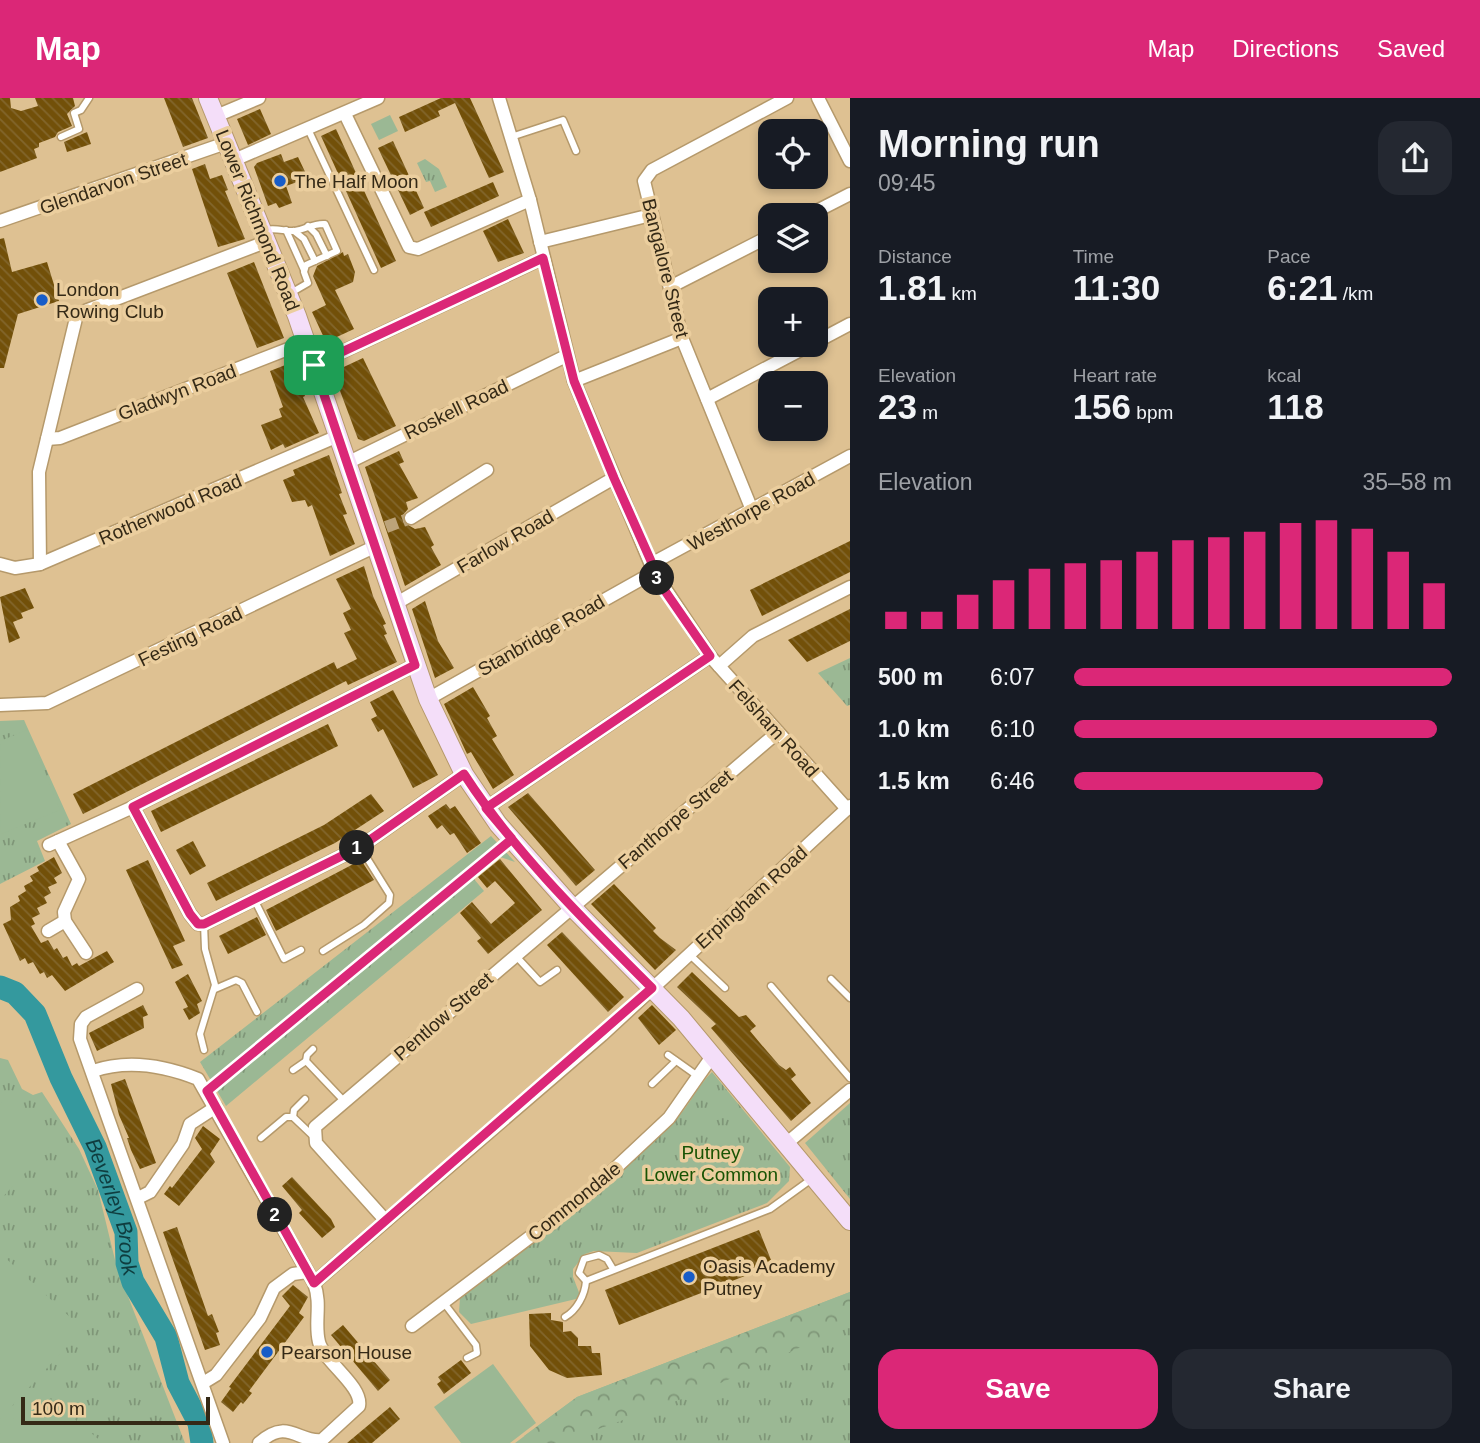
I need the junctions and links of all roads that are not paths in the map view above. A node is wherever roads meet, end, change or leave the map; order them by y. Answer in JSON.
{"nodes":[{"id":1,"x":89,"y":98,"type":"edge"},
{"id":2,"x":208,"y":98,"type":"edge"},
{"id":3,"x":259,"y":98,"type":"edge"},
{"id":4,"x":378,"y":98,"type":"edge"},
{"id":5,"x":499,"y":98,"type":"edge"},
{"id":6,"x":787,"y":98,"type":"edge"},
{"id":7,"x":821,"y":99,"type":"edge"},
{"id":8,"x":345,"y":114,"type":"junction"},
{"id":9,"x":216,"y":116,"type":"junction"},
{"id":10,"x":308,"y":129,"type":"junction"},
{"id":11,"x":61,"y":137,"type":"dead end"},
{"id":12,"x":511,"y":137,"type":"junction"},
{"id":13,"x":226,"y":143,"type":"junction"},
{"id":14,"x":576,"y":151,"type":"dead end"},
{"id":15,"x":234,"y":160,"type":"junction"},
{"id":16,"x":850,"y":161,"type":"edge"},
{"id":17,"x":850,"y":194,"type":"edge"},
{"id":18,"x":530,"y":200,"type":"junction"},
{"id":19,"x":828,"y":205,"type":"edge"},
{"id":20,"x":652,"y":215,"type":"junction"},
{"id":21,"x":0,"y":221,"type":"edge"},
{"id":22,"x":308,"y":226,"type":"junction"},
{"id":23,"x":290,"y":231,"type":"junction"},
{"id":24,"x":265,"y":236,"type":"junction"},
{"id":25,"x":540,"y":242,"type":"junction"},
{"id":26,"x":758,"y":242,"type":"edge"},
{"id":27,"x":327,"y":256,"type":"junction"},
{"id":28,"x":543,"y":258,"type":"junction"},
{"id":29,"x":314,"y":261,"type":"junction"},
{"id":30,"x":374,"y":270,"type":"dead end"},
{"id":31,"x":304,"y":272,"type":"junction"},
{"id":32,"x":670,"y":287,"type":"junction"},
{"id":33,"x":289,"y":294,"type":"junction"},
{"id":34,"x":850,"y":324,"type":"edge"},
{"id":35,"x":828,"y":336,"type":"edge"},
{"id":36,"x":682,"y":338,"type":"junction"},
{"id":37,"x":306,"y":342,"type":"junction"},
{"id":38,"x":566,"y":356,"type":"junction"},
{"id":39,"x":787,"y":357,"type":"edge"},
{"id":40,"x":314,"y":365,"type":"junction"},
{"id":41,"x":574,"y":381,"type":"junction"},
{"id":42,"x":707,"y":399,"type":"junction"},
{"id":43,"x":338,"y":436,"type":"junction"},
{"id":44,"x":47,"y":439,"type":"junction"},
{"id":45,"x":850,"y":456,"type":"edge"},
{"id":46,"x":347,"y":463,"type":"junction"},
{"id":47,"x":487,"y":470,"type":"dead end"},
{"id":48,"x":614,"y":478,"type":"junction"},
{"id":49,"x":752,"y":510,"type":"junction"},
{"id":50,"x":411,"y":517,"type":"tunnel mouth"},
{"id":51,"x":377,"y":535,"type":"junction"},
{"id":52,"x":0,"y":564,"type":"edge"},
{"id":53,"x":40,"y":564,"type":"junction"},
{"id":54,"x":652,"y":568,"type":"junction"},
{"id":55,"x":850,"y":587,"type":"edge"},
{"id":56,"x":395,"y":604,"type":"junction"},
{"id":57,"x":710,"y":656,"type":"junction"},
{"id":58,"x":415,"y":665,"type":"junction"},
{"id":59,"x":719,"y":666,"type":"junction"},
{"id":60,"x":428,"y":699,"type":"junction"},
{"id":61,"x":0,"y":705,"type":"edge"},
{"id":62,"x":778,"y":732,"type":"junction"},
{"id":63,"x":464,"y":774,"type":"junction"},
{"id":64,"x":133,"y":807,"type":"junction"},
{"id":65,"x":486,"y":808,"type":"junction"},
{"id":66,"x":848,"y":808,"type":"edge"},
{"id":67,"x":512,"y":839,"type":"junction"},
{"id":68,"x":360,"y":847,"type":"junction"},
{"id":69,"x":254,"y":900,"type":"junction"},
{"id":70,"x":571,"y":906,"type":"junction"},
{"id":71,"x":65,"y":921,"type":"junction"},
{"id":72,"x":204,"y":924,"type":"junction"},
{"id":73,"x":48,"y":931,"type":"dead end"},
{"id":74,"x":301,"y":950,"type":"dead end"},
{"id":75,"x":324,"y":951,"type":"dead end"},
{"id":76,"x":86,"y":953,"type":"dead end"},
{"id":77,"x":689,"y":954,"type":"junction"},
{"id":78,"x":515,"y":955,"type":"junction"},
{"id":79,"x":557,"y":970,"type":"dead end"},
{"id":80,"x":831,"y":979,"type":"dead end"},
{"id":81,"x":771,"y":986,"type":"dead end"},
{"id":82,"x":652,"y":988,"type":"junction"},
{"id":83,"x":726,"y":988,"type":"dead end"},
{"id":84,"x":137,"y":989,"type":"dead end"},
{"id":85,"x":215,"y":989,"type":"junction"},
{"id":86,"x":850,"y":998,"type":"edge"},
{"id":87,"x":257,"y":1012,"type":"dead end"},
{"id":88,"x":204,"y":1049,"type":"dead end"},
{"id":89,"x":313,"y":1049,"type":"dead end"},
{"id":90,"x":668,"y":1055,"type":"dead end"},
{"id":91,"x":713,"y":1055,"type":"junction"},
{"id":92,"x":306,"y":1061,"type":"junction"},
{"id":93,"x":676,"y":1061,"type":"junction"},
{"id":94,"x":293,"y":1070,"type":"dead end"},
{"id":95,"x":93,"y":1071,"type":"junction"},
{"id":96,"x":699,"y":1077,"type":"junction"},
{"id":97,"x":850,"y":1078,"type":"edge"},
{"id":98,"x":652,"y":1084,"type":"dead end"},
{"id":99,"x":850,"y":1090,"type":"edge"},
{"id":100,"x":207,"y":1091,"type":"junction"},
{"id":101,"x":305,"y":1099,"type":"dead end"},
{"id":102,"x":344,"y":1101,"type":"junction"},
{"id":103,"x":216,"y":1107,"type":"junction"},
{"id":104,"x":293,"y":1117,"type":"junction"},
{"id":105,"x":314,"y":1131,"type":"junction"},
{"id":106,"x":261,"y":1138,"type":"dead end"},
{"id":107,"x":787,"y":1143,"type":"junction"},
{"id":108,"x":815,"y":1177,"type":"junction"},
{"id":109,"x":138,"y":1198,"type":"junction"},
{"id":110,"x":386,"y":1221,"type":"junction"},
{"id":111,"x":850,"y":1221,"type":"edge"},
{"id":112,"x":613,"y":1269,"type":"junction"},
{"id":113,"x":310,"y":1277,"type":"junction"},
{"id":114,"x":586,"y":1281,"type":"junction"},
{"id":115,"x":444,"y":1303,"type":"junction"},
{"id":116,"x":565,"y":1317,"type":"dead end"},
{"id":117,"x":412,"y":1326,"type":"dead end"},
{"id":118,"x":467,"y":1359,"type":"dead end"},
{"id":119,"x":203,"y":1383,"type":"junction"},
{"id":120,"x":223,"y":1443,"type":"edge"},
{"id":121,"x":259,"y":1443,"type":"edge"}],
"edges":[{"from":1,"to":11,"type":"lane"},
{"from":2,"to":9,"type":"main road","name":"Lower Richmond Road"},
{"from":3,"to":9,"type":"street"},
{"from":4,"to":8,"type":"street"},
{"from":5,"to":12,"type":"street","name":"Felsham Road"},
{"from":6,"to":20,"type":"street","name":"Bangalore Street"},
{"from":7,"to":16,"type":"street"},
{"from":8,"to":10,"type":"street"},
{"from":8,"to":18,"type":"street"},
{"from":9,"to":13,"type":"main road","name":"Lower Richmond Road"},
{"from":10,"to":15,"type":"street"},
{"from":10,"to":30,"type":"lane"},
{"from":12,"to":14,"type":"lane"},
{"from":12,"to":18,"type":"street","name":"Felsham Road"},
{"from":13,"to":15,"type":"main road","name":"Lower Richmond Road"},
{"from":13,"to":21,"type":"street","name":"Glendarvon Street"},
{"from":15,"to":24,"type":"main road","name":"Lower Richmond Road"},
{"from":17,"to":19,"type":"street"},
{"from":18,"to":25,"type":"street","name":"Felsham Road"},
{"from":20,"to":25,"type":"street"},
{"from":20,"to":32,"type":"street","name":"Bangalore Street"},
{"from":22,"to":23,"type":"lane"},
{"from":22,"to":27,"type":"lane"},
{"from":22,"to":27,"type":"lane"},
{"from":23,"to":24,"type":"lane"},
{"from":23,"to":29,"type":"lane"},
{"from":23,"to":31,"type":"lane"},
{"from":24,"to":33,"type":"main road","name":"Lower Richmond Road"},
{"from":24,"to":44,"type":"street"},
{"from":25,"to":28,"type":"street","name":"Felsham Road"},
{"from":26,"to":32,"type":"street"},
{"from":27,"to":29,"type":"lane"},
{"from":28,"to":38,"type":"street","name":"Felsham Road"},
{"from":28,"to":40,"type":"street"},
{"from":29,"to":31,"type":"lane"},
{"from":31,"to":33,"type":"lane"},
{"from":32,"to":36,"type":"street","name":"Bangalore Street"},
{"from":33,"to":37,"type":"main road","name":"Lower Richmond Road"},
{"from":34,"to":35,"type":"street"},
{"from":36,"to":41,"type":"street"},
{"from":36,"to":42,"type":"street","name":"Bangalore Street"},
{"from":37,"to":40,"type":"main road","name":"Lower Richmond Road"},
{"from":37,"to":44,"type":"street","name":"Gladwyn Road"},
{"from":38,"to":41,"type":"street","name":"Felsham Road"},
{"from":38,"to":46,"type":"street","name":"Roskell Road"},
{"from":39,"to":42,"type":"street"},
{"from":40,"to":43,"type":"main road","name":"Lower Richmond Road"},
{"from":41,"to":48,"type":"street","name":"Felsham Road"},
{"from":42,"to":49,"type":"street","name":"Bangalore Street"},
{"from":43,"to":46,"type":"main road","name":"Lower Richmond Road"},
{"from":43,"to":53,"type":"street","name":"Rotherwood Road"},
{"from":44,"to":53,"type":"street"},
{"from":45,"to":49,"type":"street","name":"Westhorpe Road"},
{"from":46,"to":51,"type":"main road","name":"Lower Richmond Road"},
{"from":47,"to":50,"type":"street"},
{"from":48,"to":54,"type":"street","name":"Felsham Road"},
{"from":48,"to":56,"type":"street","name":"Farlow Road"},
{"from":49,"to":54,"type":"street","name":"Westhorpe Road"},
{"from":51,"to":56,"type":"main road","name":"Lower Richmond Road"},
{"from":51,"to":61,"type":"street","name":"Festing Road"},
{"from":52,"to":53,"type":"street","name":"Rotherwood Road"},
{"from":54,"to":57,"type":"street","name":"Felsham Road"},
{"from":54,"to":60,"type":"street","name":"Stanbridge Road"},
{"from":55,"to":59,"type":"street"},
{"from":56,"to":58,"type":"main road","name":"Lower Richmond Road"},
{"from":57,"to":59,"type":"street","name":"Felsham Road"},
{"from":57,"to":65,"type":"street"},
{"from":58,"to":60,"type":"main road","name":"Lower Richmond Road"},
{"from":58,"to":64,"type":"street"},
{"from":59,"to":62,"type":"street","name":"Felsham Road"},
{"from":60,"to":63,"type":"main road","name":"Lower Richmond Road"},
{"from":62,"to":66,"type":"street","name":"Felsham Road"},
{"from":62,"to":70,"type":"street","name":"Fanthorpe Street"},
{"from":63,"to":65,"type":"main road","name":"Lower Richmond Road"},
{"from":63,"to":68,"type":"street"},
{"from":64,"to":71,"type":"street"},
{"from":64,"to":72,"type":"street"},
{"from":65,"to":67,"type":"main road","name":"Lower Richmond Road"},
{"from":66,"to":77,"type":"street","name":"Erpingham Road"},
{"from":67,"to":70,"type":"main road","name":"Lower Richmond Road"},
{"from":67,"to":100,"type":"street"},
{"from":68,"to":69,"type":"street"},
{"from":68,"to":75,"type":"lane"},
{"from":69,"to":72,"type":"street"},
{"from":69,"to":74,"type":"lane"},
{"from":70,"to":78,"type":"street","name":"Pentlow Street"},
{"from":70,"to":82,"type":"main road","name":"Lower Richmond Road"},
{"from":71,"to":73,"type":"street"},
{"from":71,"to":76,"type":"street"},
{"from":72,"to":85,"type":"lane"},
{"from":77,"to":82,"type":"street","name":"Erpingham Road"},
{"from":77,"to":83,"type":"lane"},
{"from":78,"to":79,"type":"lane"},
{"from":78,"to":102,"type":"street","name":"Pentlow Street"},
{"from":80,"to":86,"type":"lane"},
{"from":81,"to":97,"type":"lane"},
{"from":82,"to":91,"type":"main road","name":"Lower Richmond Road"},
{"from":82,"to":110,"type":"street","name":"Erpingham Road"},
{"from":84,"to":95,"type":"street"},
{"from":85,"to":87,"type":"lane"},
{"from":85,"to":88,"type":"lane"},
{"from":89,"to":92,"type":"lane"},
{"from":90,"to":93,"type":"lane"},
{"from":91,"to":96,"type":"street","name":"Commondale"},
{"from":91,"to":107,"type":"main road","name":"Lower Richmond Road"},
{"from":92,"to":94,"type":"lane"},
{"from":92,"to":102,"type":"lane"},
{"from":93,"to":96,"type":"lane"},
{"from":93,"to":98,"type":"lane"},
{"from":95,"to":100,"type":"street"},
{"from":95,"to":109,"type":"street"},
{"from":96,"to":115,"type":"street","name":"Commondale"},
{"from":99,"to":107,"type":"street"},
{"from":100,"to":103,"type":"street"},
{"from":101,"to":104,"type":"lane"},
{"from":102,"to":105,"type":"street","name":"Pentlow Street"},
{"from":103,"to":109,"type":"street"},
{"from":103,"to":113,"type":"street"},
{"from":104,"to":105,"type":"lane"},
{"from":104,"to":106,"type":"lane"},
{"from":105,"to":110,"type":"street"},
{"from":107,"to":108,"type":"main road","name":"Lower Richmond Road"},
{"from":108,"to":111,"type":"main road","name":"Lower Richmond Road"},
{"from":108,"to":112,"type":"lane"},
{"from":109,"to":119,"type":"street"},
{"from":110,"to":113,"type":"street","name":"Erpingham Road"},
{"from":112,"to":114,"type":"lane"},
{"from":112,"to":114,"type":"lane"},
{"from":113,"to":119,"type":"street","name":"Erpingham Road"},
{"from":113,"to":121,"type":"street"},
{"from":114,"to":116,"type":"lane"},
{"from":115,"to":117,"type":"street","name":"Commondale"},
{"from":115,"to":118,"type":"lane"},
{"from":119,"to":120,"type":"street"}]}
